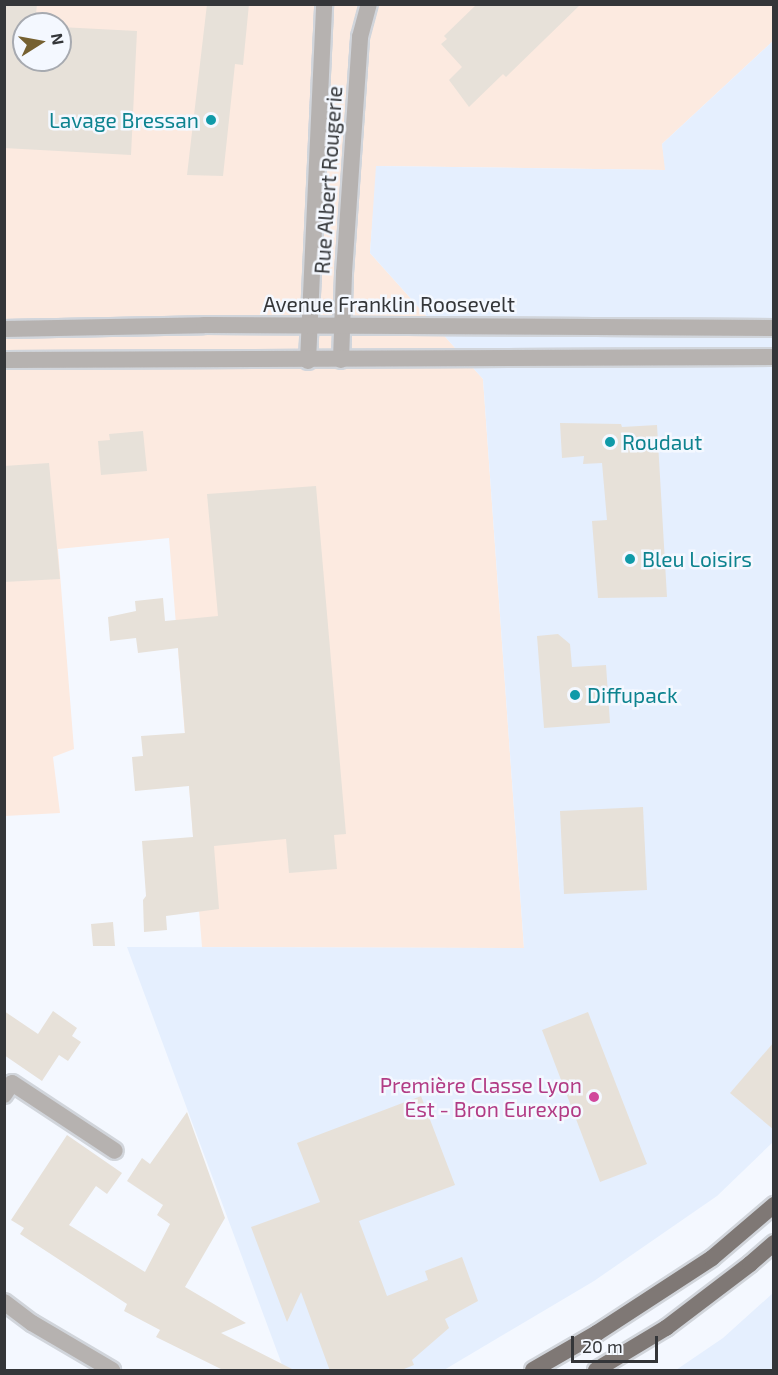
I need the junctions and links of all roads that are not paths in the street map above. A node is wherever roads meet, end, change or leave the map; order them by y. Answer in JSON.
{"nodes":[{"id":1,"x":324,"y":4,"type":"edge"},
{"id":2,"x":369,"y":4,"type":"edge"},
{"id":3,"x":342,"y":325,"type":"junction"},
{"id":4,"x":309,"y":326,"type":"junction"},
{"id":5,"x":774,"y":328,"type":"edge"},
{"id":6,"x":4,"y":329,"type":"edge"},
{"id":7,"x":774,"y":357,"type":"edge"},
{"id":8,"x":4,"y":360,"type":"edge"},
{"id":9,"x":341,"y":360,"type":"junction"},
{"id":10,"x":308,"y":361,"type":"junction"},
{"id":11,"x":7,"y":1086,"type":"edge"},
{"id":12,"x":115,"y":1151,"type":"dead end"},
{"id":13,"x":774,"y":1205,"type":"edge"},
{"id":14,"x":774,"y":1243,"type":"edge"},
{"id":15,"x":4,"y":1302,"type":"edge"},
{"id":16,"x":603,"y":1368,"type":"edge"},
{"id":17,"x":112,"y":1371,"type":"edge"},
{"id":18,"x":533,"y":1371,"type":"edge"}],
"edges":[{"from":1,"to":4,"type":"street","name":"Rue Albert Rougerie"},
{"from":2,"to":3,"type":"street","name":"Rue Albert Rougerie"},
{"from":3,"to":4,"type":"street","name":"Avenue Franklin Roosevelt"},
{"from":3,"to":5,"type":"street","name":"Avenue Franklin Roosevelt"},
{"from":3,"to":9,"type":"street","name":"Rue Albert Rougerie"},
{"from":4,"to":6,"type":"street","name":"Avenue Franklin Roosevelt"},
{"from":4,"to":10,"type":"street","name":"Rue Albert Rougerie"},
{"from":7,"to":9,"type":"street"},
{"from":8,"to":10,"type":"street"},
{"from":9,"to":10,"type":"street"},
{"from":11,"to":12,"type":"street"},
{"from":13,"to":18,"type":"main road"},
{"from":14,"to":16,"type":"main road"},
{"from":15,"to":17,"type":"street"}]}
